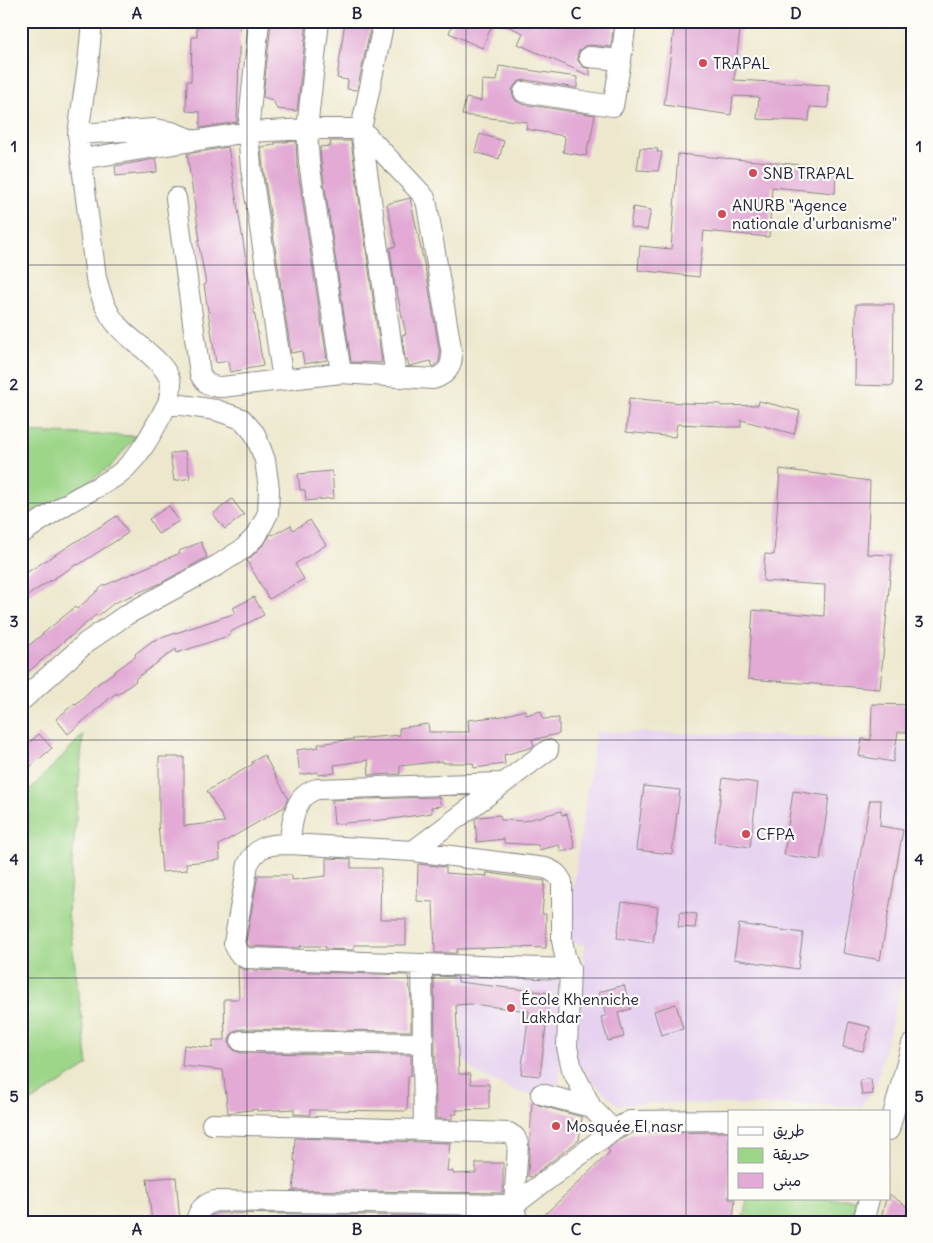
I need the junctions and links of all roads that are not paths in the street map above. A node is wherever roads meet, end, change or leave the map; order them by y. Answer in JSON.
{"nodes":[{"id":1,"x":92,"y":21,"type":"edge"},
{"id":2,"x":259,"y":21,"type":"edge"},
{"id":3,"x":319,"y":21,"type":"edge"},
{"id":4,"x":384,"y":21,"type":"edge"},
{"id":5,"x":626,"y":21,"type":"edge"},
{"id":6,"x":589,"y":57,"type":"dead end"},
{"id":7,"x":621,"y":60,"type":"junction"},
{"id":8,"x":524,"y":92,"type":"dead end"},
{"id":9,"x":307,"y":129,"type":"junction"},
{"id":10,"x":361,"y":129,"type":"junction"},
{"id":11,"x":248,"y":132,"type":"junction"},
{"id":12,"x":78,"y":134,"type":"junction"},
{"id":13,"x":193,"y":140,"type":"junction"},
{"id":14,"x":80,"y":160,"type":"junction"},
{"id":15,"x":176,"y":198,"type":"dead end"},
{"id":16,"x":341,"y":373,"type":"junction"},
{"id":17,"x":396,"y":377,"type":"junction"},
{"id":18,"x":283,"y":380,"type":"junction"},
{"id":19,"x":168,"y":403,"type":"junction"},
{"id":20,"x":21,"y":534,"type":"edge"},
{"id":21,"x":21,"y":700,"type":"edge"},
{"id":22,"x":548,"y":750,"type":"dead end"},
{"id":23,"x":502,"y":783,"type":"junction"},
{"id":24,"x":289,"y":844,"type":"junction"},
{"id":25,"x":413,"y":851,"type":"junction"},
{"id":26,"x":422,"y":964,"type":"junction"},
{"id":27,"x":570,"y":969,"type":"junction"},
{"id":28,"x":241,"y":1041,"type":"dead end"},
{"id":29,"x":423,"y":1043,"type":"junction"},
{"id":30,"x":910,"y":1052,"type":"edge"},
{"id":31,"x":541,"y":1094,"type":"dead end"},
{"id":32,"x":591,"y":1107,"type":"junction"},
{"id":33,"x":728,"y":1120,"type":"edge"},
{"id":34,"x":212,"y":1124,"type":"dead end"},
{"id":35,"x":890,"y":1126,"type":"edge"},
{"id":36,"x":424,"y":1130,"type":"junction"},
{"id":37,"x":613,"y":1130,"type":"junction"},
{"id":38,"x":869,"y":1200,"type":"edge"},
{"id":39,"x":516,"y":1213,"type":"edge"},
{"id":40,"x":196,"y":1222,"type":"edge"},
{"id":41,"x":863,"y":1222,"type":"edge"}],
"edges":[{"from":1,"to":12,"type":"street"},
{"from":2,"to":11,"type":"street"},
{"from":3,"to":9,"type":"street"},
{"from":4,"to":10,"type":"street"},
{"from":5,"to":7,"type":"street"},
{"from":6,"to":7,"type":"street"},
{"from":7,"to":8,"type":"street"},
{"from":9,"to":10,"type":"street"},
{"from":9,"to":11,"type":"street"},
{"from":9,"to":16,"type":"street"},
{"from":10,"to":17,"type":"street"},
{"from":10,"to":17,"type":"street"},
{"from":11,"to":13,"type":"street"},
{"from":11,"to":18,"type":"street"},
{"from":12,"to":13,"type":"street"},
{"from":12,"to":14,"type":"street"},
{"from":13,"to":14,"type":"street"},
{"from":14,"to":19,"type":"street"},
{"from":15,"to":18,"type":"street"},
{"from":16,"to":17,"type":"street"},
{"from":16,"to":18,"type":"street"},
{"from":19,"to":20,"type":"street"},
{"from":19,"to":21,"type":"street"},
{"from":22,"to":23,"type":"street"},
{"from":23,"to":24,"type":"street"},
{"from":23,"to":25,"type":"street"},
{"from":24,"to":25,"type":"street"},
{"from":24,"to":26,"type":"street"},
{"from":25,"to":27,"type":"street"},
{"from":26,"to":27,"type":"street"},
{"from":26,"to":29,"type":"street"},
{"from":27,"to":32,"type":"street"},
{"from":28,"to":29,"type":"street"},
{"from":29,"to":36,"type":"street"},
{"from":30,"to":35,"type":"street"},
{"from":31,"to":32,"type":"street"},
{"from":32,"to":37,"type":"street"},
{"from":33,"to":37,"type":"street"},
{"from":34,"to":36,"type":"street"},
{"from":36,"to":39,"type":"street"},
{"from":37,"to":39,"type":"street"},
{"from":38,"to":41,"type":"street"},
{"from":39,"to":40,"type":"street"}]}
